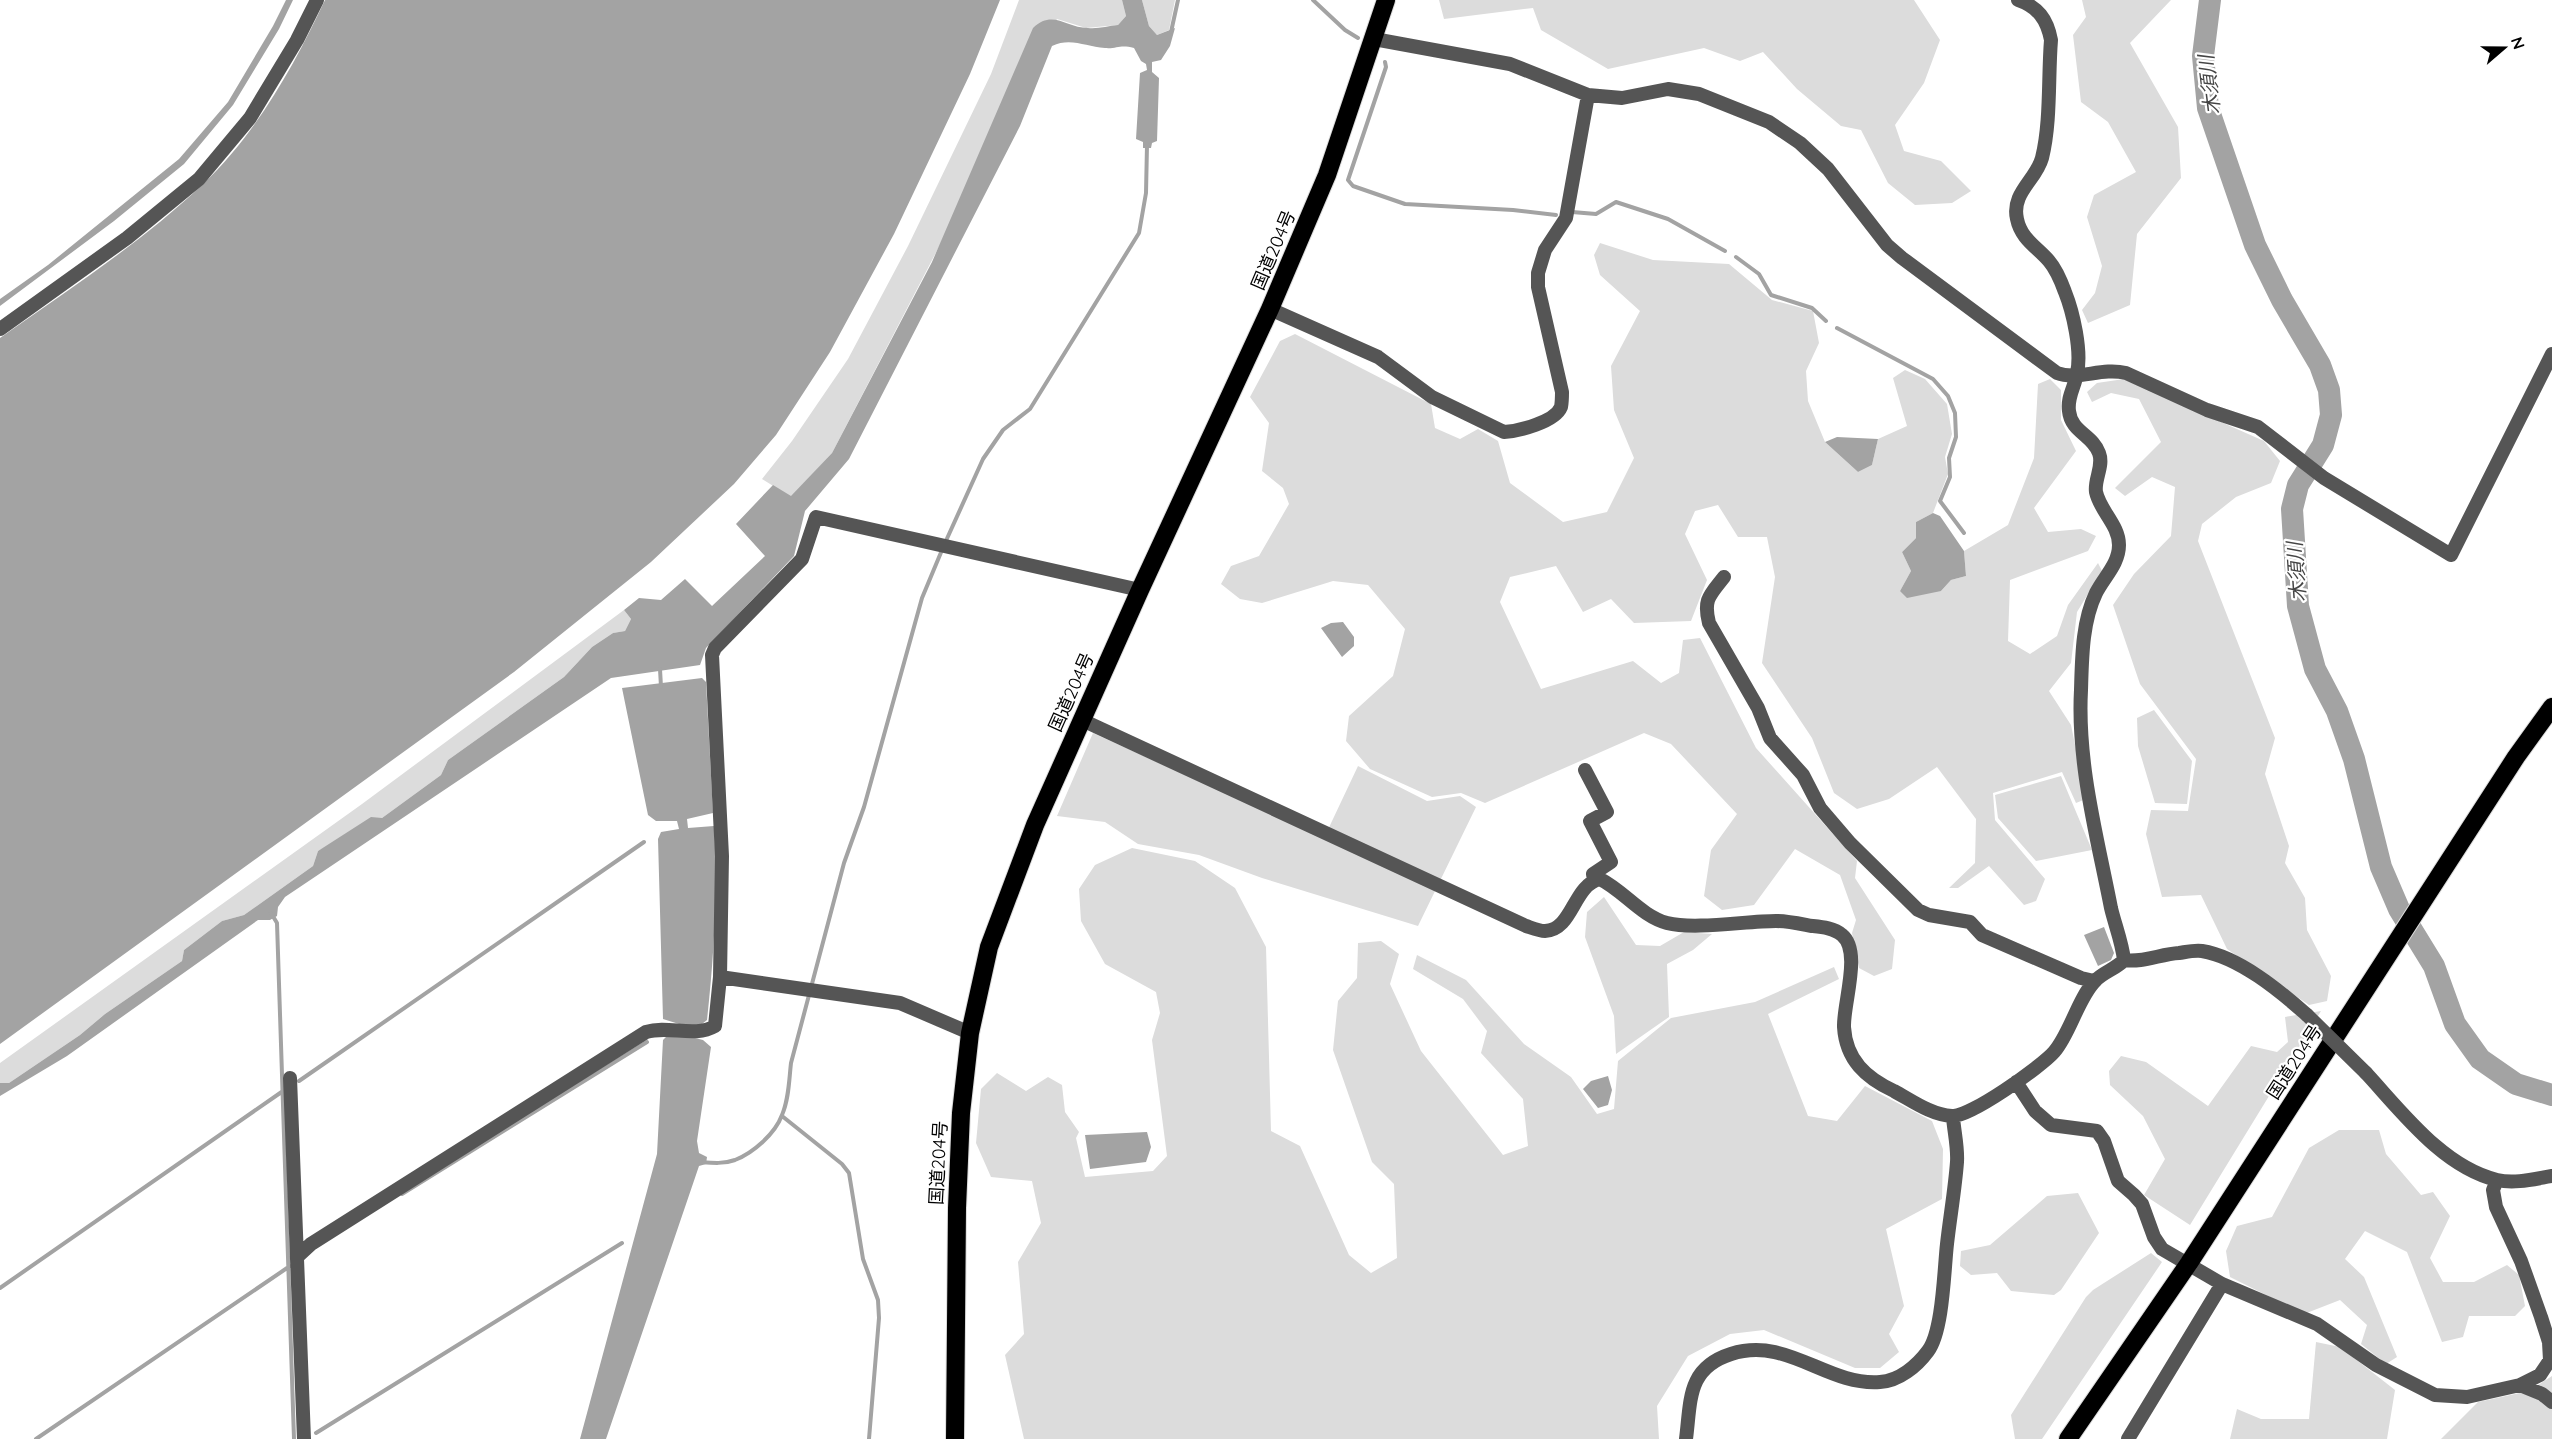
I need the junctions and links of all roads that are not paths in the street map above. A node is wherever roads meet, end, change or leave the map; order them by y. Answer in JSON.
{"nodes":[{"id":1,"x":316,"y":0,"type":"edge"},
{"id":2,"x":1386,"y":0,"type":"edge"},
{"id":3,"x":2018,"y":0,"type":"edge"},
{"id":4,"x":1374,"y":39,"type":"junction"},
{"id":5,"x":1588,"y":95,"type":"junction"},
{"id":6,"x":1270,"y":309,"type":"junction"},
{"id":7,"x":0,"y":329,"type":"edge"},
{"id":8,"x":2552,"y":354,"type":"edge"},
{"id":9,"x":2077,"y":375,"type":"junction"},
{"id":10,"x":1724,"y":577,"type":"dead end"},
{"id":11,"x":1140,"y":590,"type":"junction"},
{"id":12,"x":2552,"y":707,"type":"edge"},
{"id":13,"x":1082,"y":720,"type":"junction"},
{"id":14,"x":1585,"y":770,"type":"dead end"},
{"id":15,"x":1594,"y":880,"type":"junction"},
{"id":16,"x":2124,"y":960,"type":"junction"},
{"id":17,"x":720,"y":977,"type":"junction"},
{"id":18,"x":2094,"y":981,"type":"junction"},
{"id":19,"x":970,"y":1033,"type":"junction"},
{"id":20,"x":290,"y":1078,"type":"dead end"},
{"id":21,"x":2016,"y":1082,"type":"junction"},
{"id":22,"x":1953,"y":1117,"type":"junction"},
{"id":23,"x":2552,"y":1176,"type":"edge"},
{"id":24,"x":2497,"y":1180,"type":"junction"},
{"id":25,"x":298,"y":1256,"type":"junction"},
{"id":26,"x":2189,"y":1263,"type":"junction"},
{"id":27,"x":2222,"y":1284,"type":"junction"},
{"id":28,"x":2520,"y":1385,"type":"junction"},
{"id":29,"x":2552,"y":1402,"type":"edge"},
{"id":30,"x":304,"y":1439,"type":"edge"},
{"id":31,"x":955,"y":1439,"type":"edge"},
{"id":32,"x":1686,"y":1439,"type":"edge"},
{"id":33,"x":2068,"y":1439,"type":"edge"},
{"id":34,"x":2128,"y":1439,"type":"edge"}],
"edges":[{"from":1,"to":7,"type":"street"},
{"from":2,"to":4,"type":"highway","name":"国道204号"},
{"from":3,"to":9,"type":"street"},
{"from":4,"to":5,"type":"street"},
{"from":4,"to":6,"type":"highway","name":"国道204号"},
{"from":5,"to":6,"type":"street"},
{"from":5,"to":9,"type":"street"},
{"from":6,"to":11,"type":"highway","name":"国道204号"},
{"from":8,"to":9,"type":"street"},
{"from":9,"to":16,"type":"street"},
{"from":10,"to":18,"type":"street"},
{"from":11,"to":13,"type":"highway","name":"国道204号"},
{"from":11,"to":17,"type":"street"},
{"from":12,"to":26,"type":"highway","name":"国道204号"},
{"from":13,"to":15,"type":"street"},
{"from":13,"to":19,"type":"highway","name":"国道204号"},
{"from":14,"to":15,"type":"street"},
{"from":15,"to":22,"type":"street"},
{"from":16,"to":18,"type":"street"},
{"from":16,"to":24,"type":"street","bridge":true},
{"from":17,"to":19,"type":"street"},
{"from":17,"to":25,"type":"street"},
{"from":18,"to":21,"type":"street"},
{"from":19,"to":31,"type":"highway","name":"国道204号"},
{"from":20,"to":25,"type":"street"},
{"from":21,"to":22,"type":"street"},
{"from":21,"to":26,"type":"street"},
{"from":22,"to":32,"type":"street"},
{"from":23,"to":24,"type":"street"},
{"from":24,"to":28,"type":"street"},
{"from":25,"to":30,"type":"street"},
{"from":26,"to":27,"type":"street"},
{"from":26,"to":33,"type":"highway","name":"国道204号"},
{"from":27,"to":28,"type":"street"},
{"from":27,"to":34,"type":"street"},
{"from":28,"to":29,"type":"street"}]}
